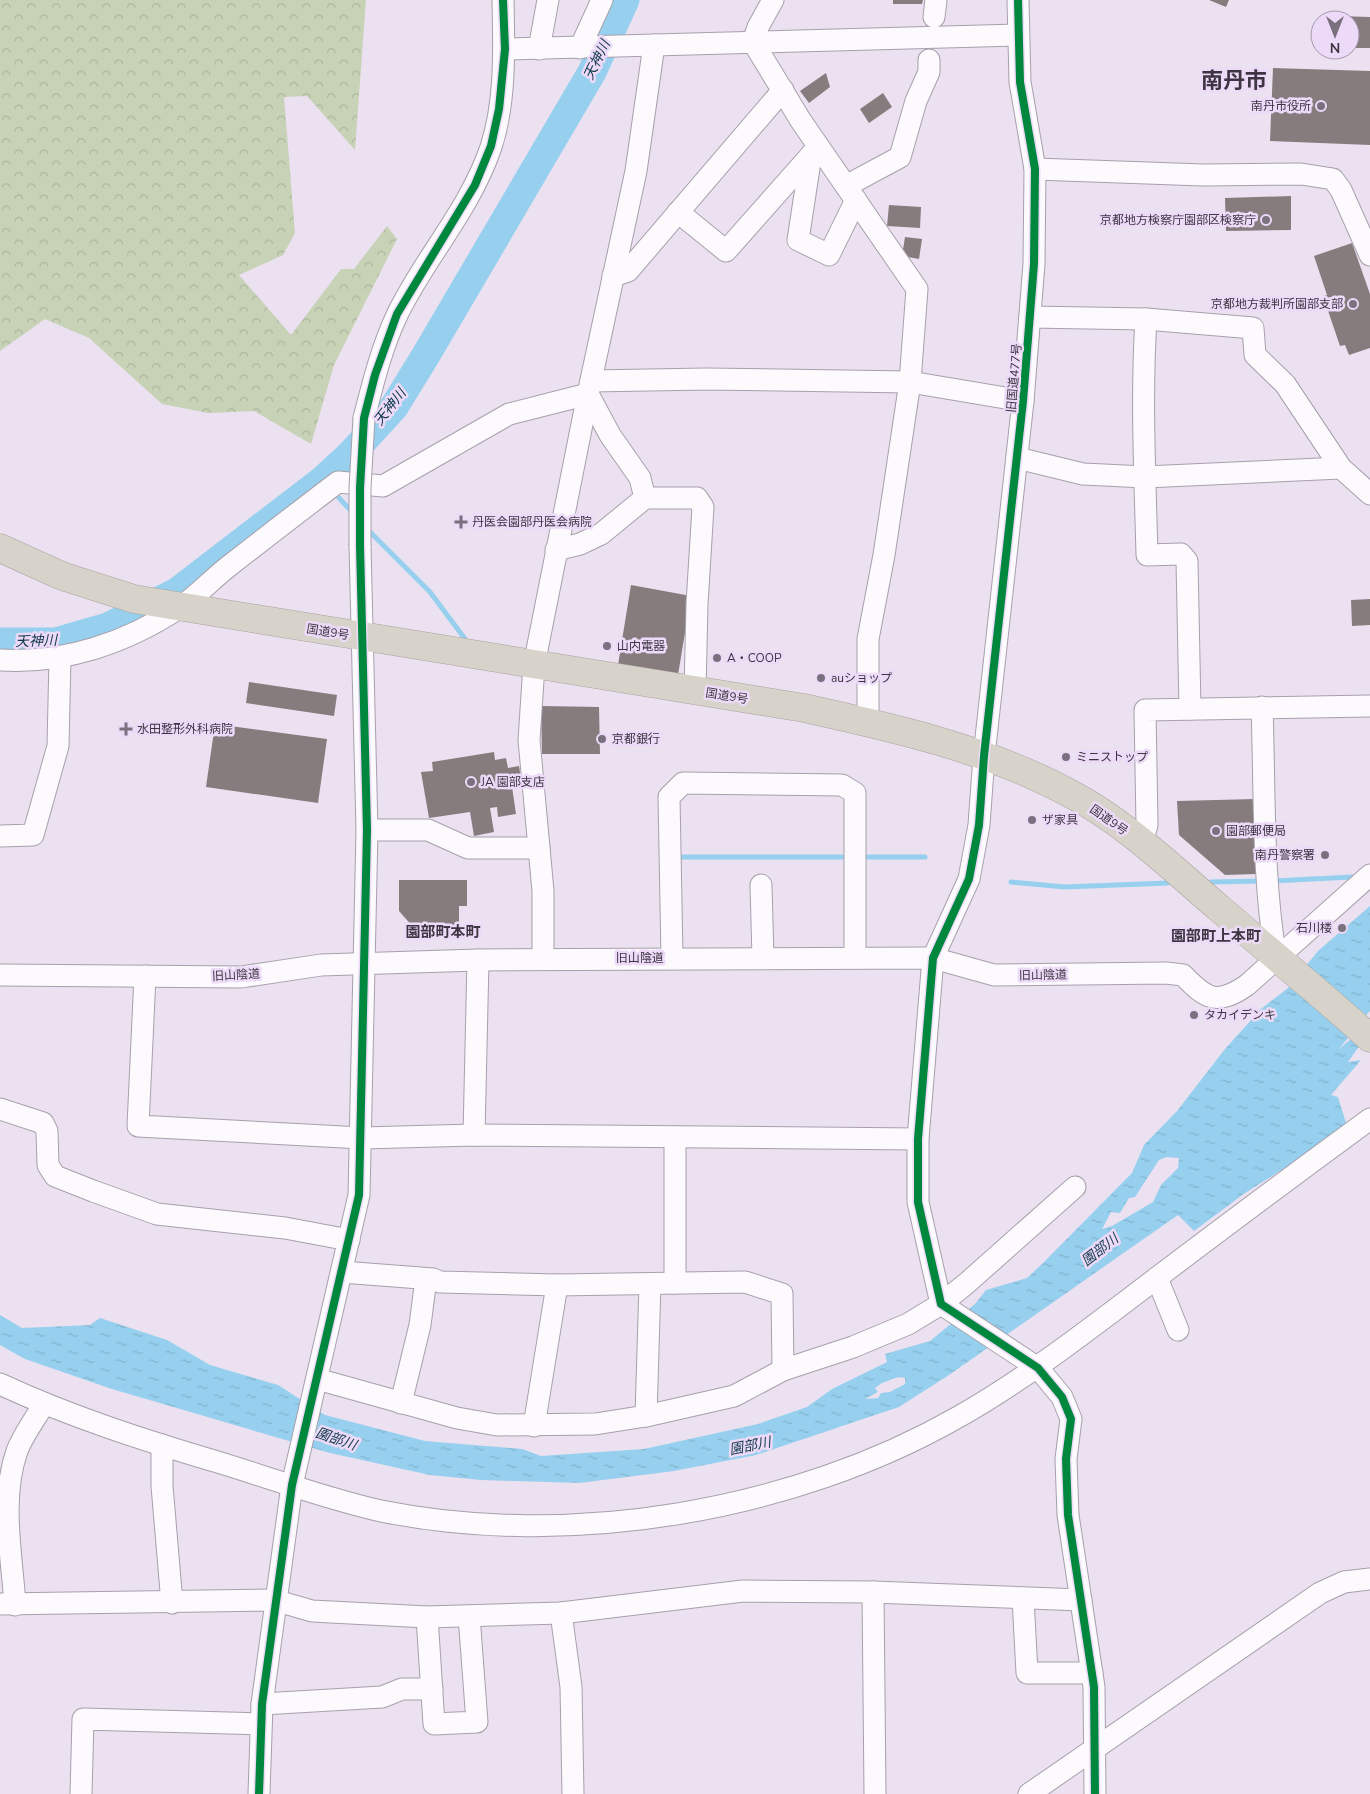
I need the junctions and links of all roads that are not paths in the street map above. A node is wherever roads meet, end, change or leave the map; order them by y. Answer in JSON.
{"nodes":[{"id":1,"x":503,"y":0,"type":"edge"},
{"id":2,"x":548,"y":0,"type":"edge"},
{"id":3,"x":602,"y":0,"type":"edge"},
{"id":4,"x":772,"y":0,"type":"edge"},
{"id":5,"x":1018,"y":0,"type":"edge"},
{"id":6,"x":1018,"y":35,"type":"junction"},
{"id":7,"x":753,"y":42,"type":"junction"},
{"id":8,"x":654,"y":45,"type":"junction"},
{"id":9,"x":583,"y":48,"type":"junction"},
{"id":10,"x":505,"y":49,"type":"junction"},
{"id":11,"x":539,"y":49,"type":"junction"},
{"id":12,"x":930,"y":60,"type":"dead end"},
{"id":13,"x":783,"y":90,"type":"junction"},
{"id":14,"x":815,"y":151,"type":"junction"},
{"id":15,"x":1035,"y":169,"type":"junction"},
{"id":16,"x":851,"y":193,"type":"junction"},
{"id":17,"x":678,"y":212,"type":"junction"},
{"id":18,"x":1370,"y":255,"type":"edge"},
{"id":19,"x":613,"y":276,"type":"junction"},
{"id":20,"x":1030,"y":317,"type":"junction"},
{"id":21,"x":1146,"y":319,"type":"junction"},
{"id":22,"x":910,"y":382,"type":"junction"},
{"id":23,"x":589,"y":387,"type":"junction"},
{"id":24,"x":1023,"y":401,"type":"junction"},
{"id":25,"x":1017,"y":458,"type":"junction"},
{"id":26,"x":1341,"y":468,"type":"junction"},
{"id":27,"x":1145,"y":477,"type":"junction"},
{"id":28,"x":1370,"y":494,"type":"edge"},
{"id":29,"x":645,"y":498,"type":"junction"},
{"id":30,"x":0,"y":548,"type":"edge"},
{"id":31,"x":556,"y":550,"type":"junction"},
{"id":32,"x":175,"y":607,"type":"junction"},
{"id":33,"x":364,"y":638,"type":"junction"},
{"id":34,"x":60,"y":658,"type":"junction"},
{"id":35,"x":0,"y":660,"type":"edge"},
{"id":36,"x":534,"y":665,"type":"junction"},
{"id":37,"x":695,"y":691,"type":"junction"},
{"id":38,"x":1370,"y":706,"type":"edge"},
{"id":39,"x":1262,"y":707,"type":"junction"},
{"id":40,"x":1190,"y":709,"type":"junction"},
{"id":41,"x":868,"y":722,"type":"junction"},
{"id":42,"x":984,"y":756,"type":"junction"},
{"id":43,"x":368,"y":830,"type":"junction"},
{"id":44,"x":0,"y":836,"type":"edge"},
{"id":45,"x":1142,"y":843,"type":"junction"},
{"id":46,"x":539,"y":848,"type":"junction"},
{"id":47,"x":1370,"y":875,"type":"edge"},
{"id":48,"x":760,"y":885,"type":"dead end"},
{"id":49,"x":672,"y":958,"type":"junction"},
{"id":50,"x":763,"y":958,"type":"junction"},
{"id":51,"x":854,"y":958,"type":"junction"},
{"id":52,"x":933,"y":958,"type":"junction"},
{"id":53,"x":543,"y":959,"type":"junction"},
{"id":54,"x":478,"y":960,"type":"junction"},
{"id":55,"x":366,"y":962,"type":"junction"},
{"id":56,"x":1278,"y":967,"type":"junction"},
{"id":57,"x":0,"y":975,"type":"edge"},
{"id":58,"x":145,"y":976,"type":"junction"},
{"id":59,"x":1370,"y":1038,"type":"edge"},
{"id":60,"x":0,"y":1109,"type":"edge"},
{"id":61,"x":1370,"y":1119,"type":"edge"},
{"id":62,"x":474,"y":1134,"type":"junction"},
{"id":63,"x":675,"y":1137,"type":"junction"},
{"id":64,"x":362,"y":1138,"type":"junction"},
{"id":65,"x":918,"y":1139,"type":"junction"},
{"id":66,"x":1075,"y":1186,"type":"dead end"},
{"id":67,"x":349,"y":1240,"type":"junction"},
{"id":68,"x":342,"y":1272,"type":"junction"},
{"id":69,"x":426,"y":1278,"type":"junction"},
{"id":70,"x":1157,"y":1278,"type":"junction"},
{"id":71,"x":675,"y":1283,"type":"junction"},
{"id":72,"x":650,"y":1284,"type":"junction"},
{"id":73,"x":557,"y":1286,"type":"junction"},
{"id":74,"x":946,"y":1308,"type":"junction"},
{"id":75,"x":1178,"y":1330,"type":"dead end"},
{"id":76,"x":1034,"y":1364,"type":"junction"},
{"id":77,"x":783,"y":1370,"type":"junction"},
{"id":78,"x":316,"y":1383,"type":"junction"},
{"id":79,"x":0,"y":1384,"type":"edge"},
{"id":80,"x":401,"y":1403,"type":"junction"},
{"id":81,"x":44,"y":1404,"type":"junction"},
{"id":82,"x":646,"y":1416,"type":"junction"},
{"id":83,"x":534,"y":1426,"type":"junction"},
{"id":84,"x":162,"y":1446,"type":"junction"},
{"id":85,"x":5,"y":1480,"type":"edge"},
{"id":86,"x":293,"y":1481,"type":"junction"},
{"id":87,"x":1370,"y":1579,"type":"edge"},
{"id":88,"x":873,"y":1592,"type":"junction"},
{"id":89,"x":1023,"y":1598,"type":"junction"},
{"id":90,"x":274,"y":1600,"type":"junction"},
{"id":91,"x":1081,"y":1600,"type":"junction"},
{"id":92,"x":172,"y":1603,"type":"junction"},
{"id":93,"x":8,"y":1604,"type":"edge"},
{"id":94,"x":561,"y":1613,"type":"junction"},
{"id":95,"x":469,"y":1616,"type":"junction"},
{"id":96,"x":427,"y":1617,"type":"junction"},
{"id":97,"x":1092,"y":1673,"type":"junction"},
{"id":98,"x":432,"y":1689,"type":"junction"},
{"id":99,"x":262,"y":1714,"type":"junction"},
{"id":100,"x":1096,"y":1750,"type":"junction"},
{"id":101,"x":81,"y":1794,"type":"edge"},
{"id":102,"x":259,"y":1794,"type":"edge"},
{"id":103,"x":573,"y":1794,"type":"edge"},
{"id":104,"x":875,"y":1794,"type":"edge"},
{"id":105,"x":1029,"y":1794,"type":"edge"},
{"id":106,"x":1095,"y":1794,"type":"edge"}],
"edges":[{"from":1,"to":10,"type":"street"},
{"from":2,"to":11,"type":"street"},
{"from":3,"to":9,"type":"street"},
{"from":4,"to":7,"type":"street"},
{"from":5,"to":6,"type":"street","name":"旧国道477号"},
{"from":6,"to":7,"type":"street"},
{"from":6,"to":15,"type":"street","name":"旧国道477号"},
{"from":7,"to":8,"type":"street"},
{"from":7,"to":13,"type":"street"},
{"from":8,"to":9,"type":"street"},
{"from":8,"to":19,"type":"street"},
{"from":9,"to":11,"type":"street"},
{"from":10,"to":11,"type":"street"},
{"from":10,"to":33,"type":"street","bridge":true},
{"from":12,"to":16,"type":"street"},
{"from":13,"to":14,"type":"street"},
{"from":13,"to":17,"type":"street"},
{"from":14,"to":16,"type":"street"},
{"from":14,"to":16,"type":"street"},
{"from":14,"to":17,"type":"street"},
{"from":15,"to":18,"type":"street"},
{"from":15,"to":20,"type":"street","name":"旧国道477号"},
{"from":16,"to":22,"type":"street"},
{"from":17,"to":19,"type":"street"},
{"from":19,"to":23,"type":"street"},
{"from":20,"to":21,"type":"street"},
{"from":20,"to":24,"type":"street","name":"旧国道477号"},
{"from":21,"to":26,"type":"street"},
{"from":21,"to":27,"type":"street"},
{"from":22,"to":23,"type":"street"},
{"from":22,"to":24,"type":"street"},
{"from":22,"to":41,"type":"street"},
{"from":23,"to":29,"type":"street"},
{"from":23,"to":31,"type":"street"},
{"from":23,"to":32,"type":"street"},
{"from":24,"to":25,"type":"street","name":"旧国道477号"},
{"from":25,"to":27,"type":"street"},
{"from":25,"to":42,"type":"street","name":"旧国道477号"},
{"from":26,"to":27,"type":"street"},
{"from":26,"to":28,"type":"street"},
{"from":27,"to":40,"type":"street"},
{"from":29,"to":31,"type":"street"},
{"from":29,"to":37,"type":"street"},
{"from":30,"to":32,"type":"highway","name":"国道9号"},
{"from":31,"to":36,"type":"street"},
{"from":32,"to":33,"type":"highway","name":"国道9号"},
{"from":32,"to":34,"type":"street"},
{"from":33,"to":36,"type":"highway","name":"国道9号"},
{"from":33,"to":43,"type":"street"},
{"from":34,"to":35,"type":"street"},
{"from":34,"to":44,"type":"street"},
{"from":36,"to":37,"type":"highway","name":"国道9号"},
{"from":36,"to":46,"type":"street"},
{"from":37,"to":41,"type":"highway","name":"国道9号"},
{"from":38,"to":39,"type":"street"},
{"from":39,"to":40,"type":"street"},
{"from":39,"to":56,"type":"street"},
{"from":40,"to":45,"type":"street"},
{"from":41,"to":42,"type":"highway","name":"国道9号"},
{"from":42,"to":45,"type":"highway","name":"国道9号"},
{"from":42,"to":52,"type":"street","name":"旧国道477号"},
{"from":43,"to":46,"type":"street"},
{"from":43,"to":55,"type":"street"},
{"from":45,"to":56,"type":"highway","name":"国道9号"},
{"from":46,"to":53,"type":"street"},
{"from":47,"to":56,"type":"street","name":"旧山陰道"},
{"from":48,"to":50,"type":"street"},
{"from":49,"to":50,"type":"street","name":"旧山陰道"},
{"from":49,"to":51,"type":"street"},
{"from":49,"to":53,"type":"street","name":"旧山陰道"},
{"from":50,"to":51,"type":"street","name":"旧山陰道"},
{"from":51,"to":52,"type":"street","name":"旧山陰道"},
{"from":52,"to":56,"type":"street","name":"旧山陰道"},
{"from":52,"to":65,"type":"street","name":"旧国道477号"},
{"from":53,"to":54,"type":"street","name":"旧山陰道"},
{"from":54,"to":55,"type":"street","name":"旧山陰道"},
{"from":54,"to":62,"type":"street"},
{"from":55,"to":58,"type":"street","name":"旧山陰道"},
{"from":55,"to":64,"type":"street"},
{"from":56,"to":59,"type":"highway","name":"国道9号"},
{"from":57,"to":58,"type":"street","name":"旧山陰道"},
{"from":58,"to":64,"type":"street"},
{"from":60,"to":67,"type":"street"},
{"from":61,"to":70,"type":"street"},
{"from":62,"to":63,"type":"street"},
{"from":62,"to":64,"type":"street"},
{"from":63,"to":65,"type":"street"},
{"from":63,"to":71,"type":"street"},
{"from":64,"to":67,"type":"street"},
{"from":65,"to":74,"type":"street","name":"旧国道477号"},
{"from":66,"to":74,"type":"street"},
{"from":67,"to":68,"type":"street"},
{"from":68,"to":69,"type":"street"},
{"from":68,"to":78,"type":"street"},
{"from":69,"to":73,"type":"street"},
{"from":69,"to":80,"type":"street"},
{"from":70,"to":75,"type":"street"},
{"from":70,"to":76,"type":"street"},
{"from":71,"to":72,"type":"street"},
{"from":71,"to":77,"type":"street"},
{"from":72,"to":73,"type":"street"},
{"from":72,"to":82,"type":"street"},
{"from":73,"to":83,"type":"street"},
{"from":74,"to":76,"type":"street"},
{"from":74,"to":77,"type":"street"},
{"from":76,"to":86,"type":"street"},
{"from":76,"to":91,"type":"street"},
{"from":77,"to":82,"type":"street"},
{"from":78,"to":80,"type":"street"},
{"from":78,"to":86,"type":"street"},
{"from":79,"to":81,"type":"street"},
{"from":80,"to":83,"type":"street"},
{"from":81,"to":84,"type":"street"},
{"from":81,"to":85,"type":"street"},
{"from":82,"to":83,"type":"street"},
{"from":84,"to":86,"type":"street"},
{"from":84,"to":92,"type":"street"},
{"from":85,"to":93,"type":"street"},
{"from":86,"to":90,"type":"street"},
{"from":87,"to":100,"type":"street"},
{"from":88,"to":89,"type":"street"},
{"from":88,"to":94,"type":"street"},
{"from":88,"to":104,"type":"street"},
{"from":89,"to":91,"type":"street"},
{"from":89,"to":97,"type":"street"},
{"from":90,"to":92,"type":"street"},
{"from":90,"to":96,"type":"street"},
{"from":90,"to":99,"type":"street"},
{"from":91,"to":97,"type":"street"},
{"from":92,"to":93,"type":"street"},
{"from":94,"to":95,"type":"street"},
{"from":94,"to":103,"type":"street"},
{"from":95,"to":96,"type":"street"},
{"from":95,"to":98,"type":"street"},
{"from":96,"to":98,"type":"street"},
{"from":97,"to":100,"type":"street"},
{"from":98,"to":99,"type":"street"},
{"from":99,"to":101,"type":"street"},
{"from":99,"to":102,"type":"street"},
{"from":100,"to":105,"type":"street"},
{"from":100,"to":106,"type":"street"}]}
